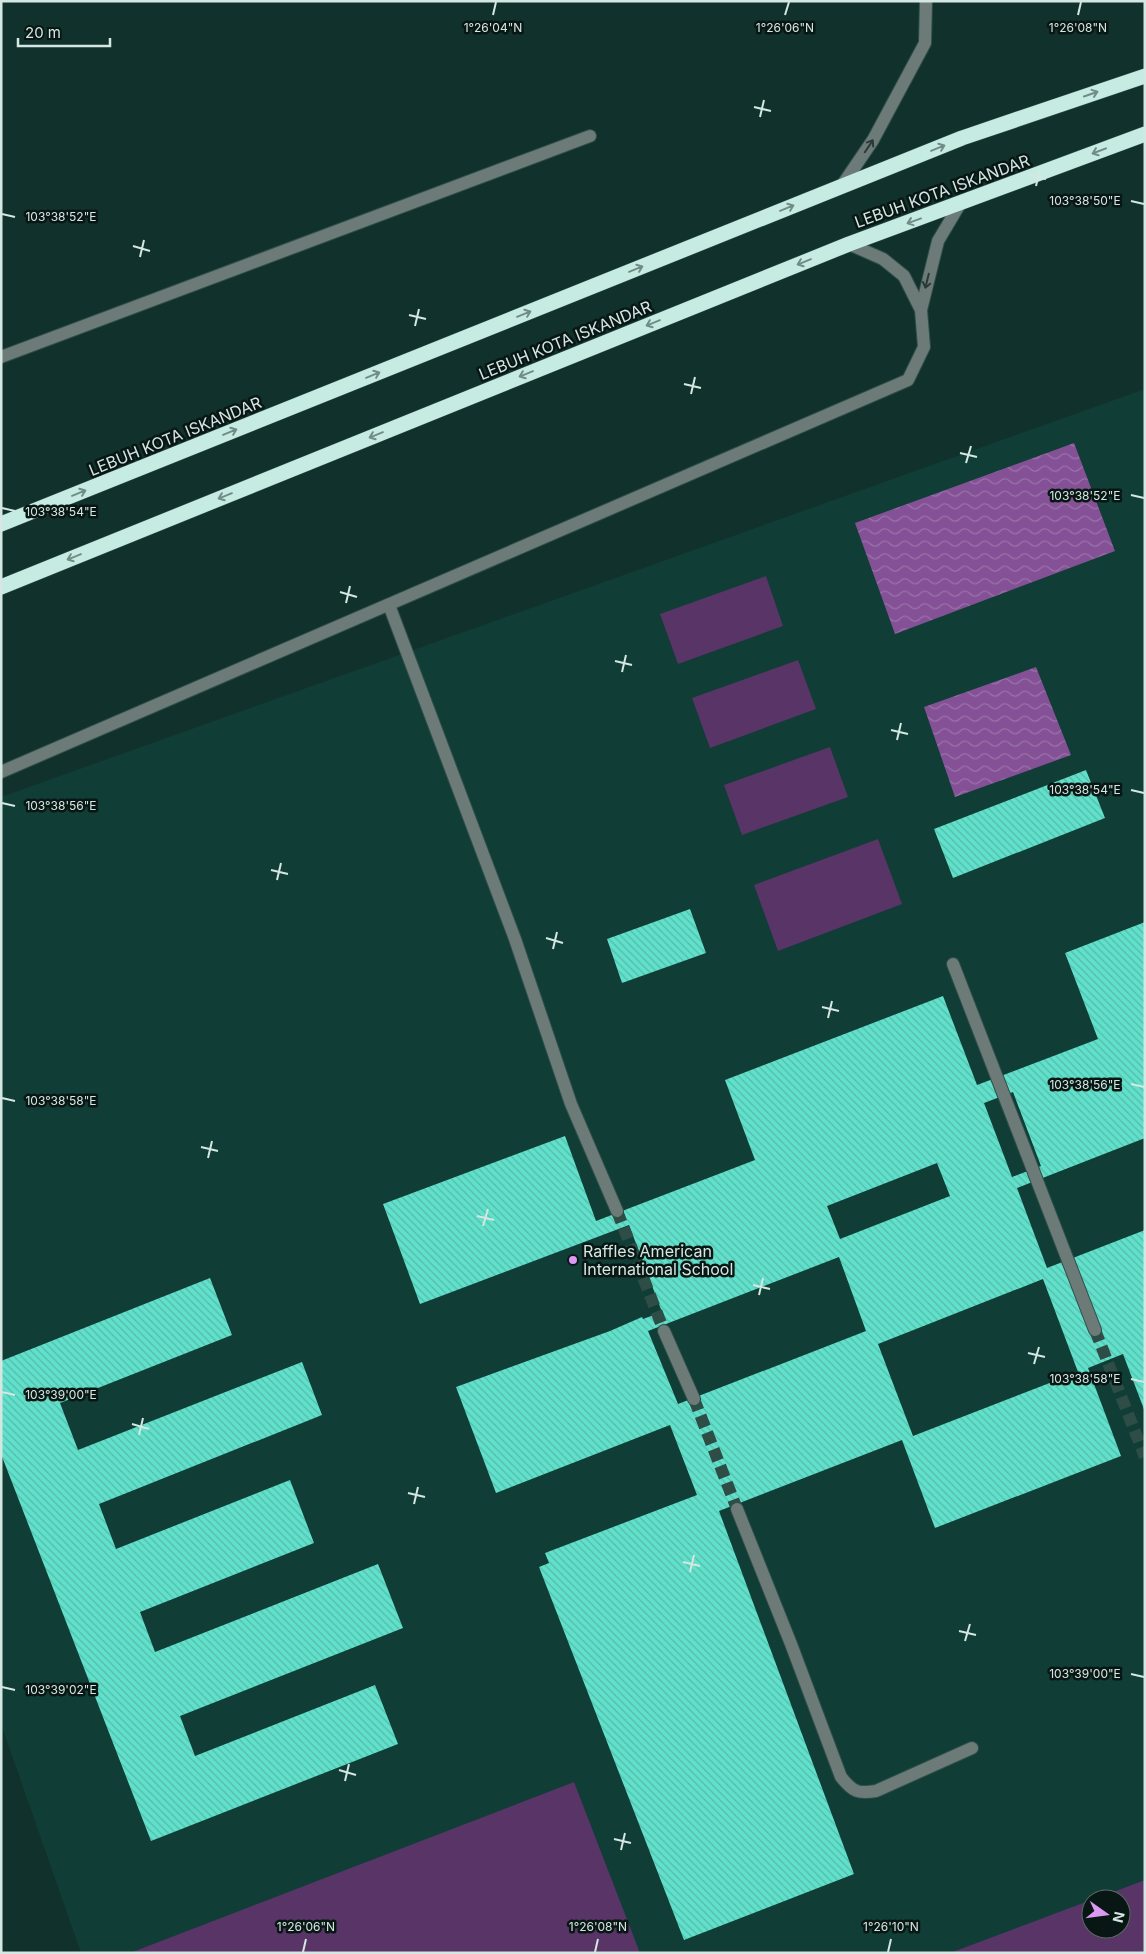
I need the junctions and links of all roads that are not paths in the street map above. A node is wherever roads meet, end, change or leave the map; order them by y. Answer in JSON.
{"nodes":[{"id":1,"x":926,"y":1,"type":"edge"},
{"id":2,"x":1145,"y":76,"type":"edge"},
{"id":3,"x":1145,"y":134,"type":"edge"},
{"id":4,"x":590,"y":136,"type":"dead end"},
{"id":5,"x":841,"y":186,"type":"junction"},
{"id":6,"x":960,"y":204,"type":"junction"},
{"id":7,"x":849,"y":244,"type":"junction"},
{"id":8,"x":921,"y":310,"type":"junction"},
{"id":9,"x":1,"y":357,"type":"edge"},
{"id":10,"x":1,"y":524,"type":"edge"},
{"id":11,"x":1,"y":587,"type":"edge"},
{"id":12,"x":389,"y":605,"type":"junction"},
{"id":13,"x":1,"y":772,"type":"edge"},
{"id":14,"x":953,"y":964,"type":"dead end"},
{"id":15,"x":617,"y":1211,"type":"tunnel mouth"},
{"id":16,"x":1094,"y":1330,"type":"tunnel mouth"},
{"id":17,"x":664,"y":1331,"type":"tunnel mouth"},
{"id":18,"x":694,"y":1400,"type":"tunnel mouth"},
{"id":19,"x":737,"y":1509,"type":"tunnel mouth"},
{"id":20,"x":972,"y":1748,"type":"dead end"}],
"edges":[{"from":5,"to":1,"type":"lane","one_way":true},
{"from":5,"to":2,"type":"highway","name":"LEBUH KOTA ISKANDAR","one_way":true},
{"from":3,"to":6,"type":"highway","name":"LEBUH KOTA ISKANDAR","one_way":true},
{"from":4,"to":9,"type":"lane"},
{"from":10,"to":5,"type":"highway","name":"LEBUH KOTA ISKANDAR","one_way":true},
{"from":6,"to":7,"type":"highway","name":"LEBUH KOTA ISKANDAR","one_way":true},
{"from":6,"to":8,"type":"lane","one_way":true},
{"from":7,"to":8,"type":"lane"},
{"from":7,"to":11,"type":"highway","name":"LEBUH KOTA ISKANDAR","one_way":true},
{"from":8,"to":12,"type":"lane"},
{"from":12,"to":13,"type":"lane"},
{"from":12,"to":15,"type":"lane"},
{"from":14,"to":16,"type":"lane"},
{"from":17,"to":18,"type":"lane"},
{"from":19,"to":20,"type":"lane"}]}
